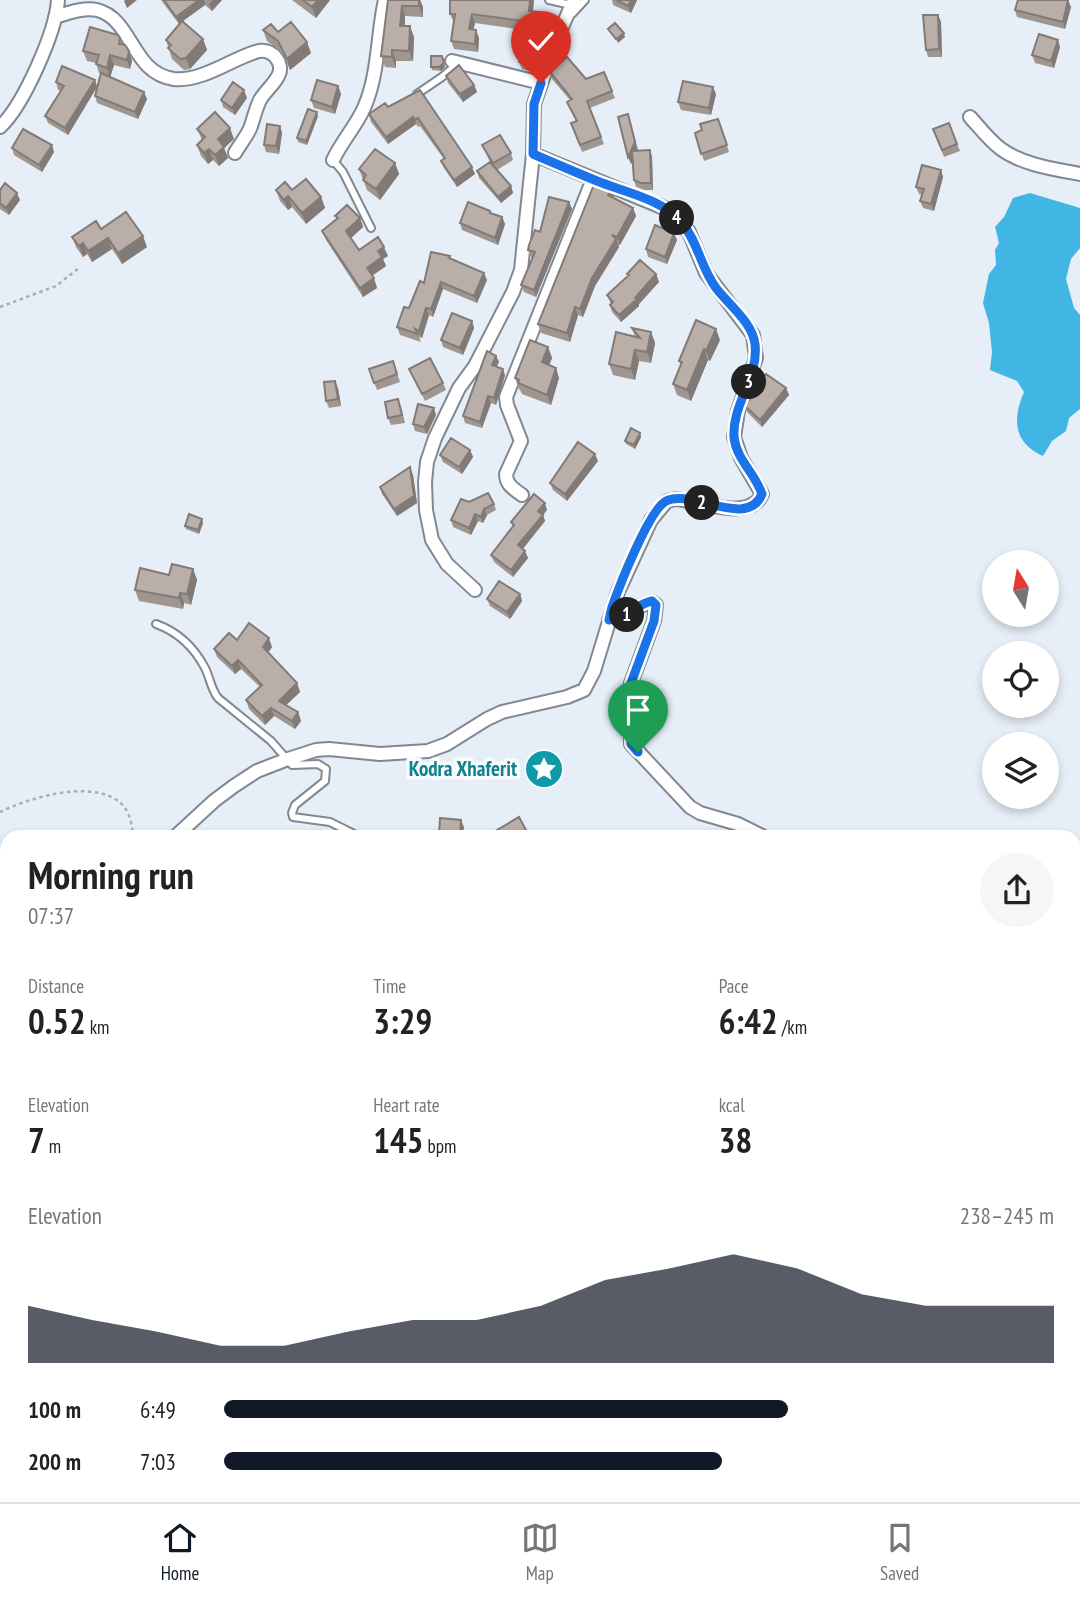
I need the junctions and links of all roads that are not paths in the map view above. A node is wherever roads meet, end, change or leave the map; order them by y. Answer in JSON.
{"nodes":[{"id":1,"x":58,"y":0,"type":"edge"},
{"id":2,"x":385,"y":0,"type":"edge"},
{"id":3,"x":549,"y":0,"type":"edge"},
{"id":4,"x":585,"y":0,"type":"edge"},
{"id":5,"x":573,"y":3,"type":"edge"},
{"id":6,"x":55,"y":17,"type":"junction"},
{"id":7,"x":565,"y":19,"type":"junction"},
{"id":8,"x":455,"y":62,"type":"joint"},
{"id":9,"x":541,"y":83,"type":"junction"},
{"id":10,"x":416,"y":94,"type":"edge"},
{"id":11,"x":970,"y":117,"type":"dead end"},
{"id":12,"x":0,"y":127,"type":"edge"},
{"id":13,"x":235,"y":153,"type":"dead end"},
{"id":14,"x":533,"y":154,"type":"junction"},
{"id":15,"x":334,"y":160,"type":"joint"},
{"id":16,"x":1080,"y":174,"type":"edge"},
{"id":17,"x":593,"y":179,"type":"junction"},
{"id":18,"x":371,"y":229,"type":"dead end"},
{"id":19,"x":522,"y":495,"type":"dead end"},
{"id":20,"x":475,"y":590,"type":"dead end"},
{"id":21,"x":609,"y":620,"type":"junction"},
{"id":22,"x":156,"y":624,"type":"dead end"},
{"id":23,"x":288,"y":759,"type":"junction"},
{"id":24,"x":183,"y":830,"type":"edge"},
{"id":25,"x":346,"y":830,"type":"edge"},
{"id":26,"x":750,"y":830,"type":"edge"}],
"edges":[{"from":1,"to":6,"type":"street"},
{"from":2,"to":15,"type":"street"},
{"from":3,"to":5,"type":"lane"},
{"from":4,"to":7,"type":"lane"},
{"from":5,"to":7,"type":"street"},
{"from":6,"to":12,"type":"street"},
{"from":6,"to":13,"type":"street"},
{"from":7,"to":9,"type":"street"},
{"from":8,"to":9,"type":"street"},
{"from":8,"to":10,"type":"lane"},
{"from":9,"to":14,"type":"street"},
{"from":11,"to":16,"type":"street"},
{"from":14,"to":17,"type":"street"},
{"from":14,"to":20,"type":"street"},
{"from":15,"to":18,"type":"lane"},
{"from":17,"to":19,"type":"street"},
{"from":17,"to":21,"type":"street"},
{"from":21,"to":23,"type":"street"},
{"from":21,"to":26,"type":"street"},
{"from":22,"to":23,"type":"lane"},
{"from":23,"to":24,"type":"street"},
{"from":23,"to":25,"type":"lane"}]}
